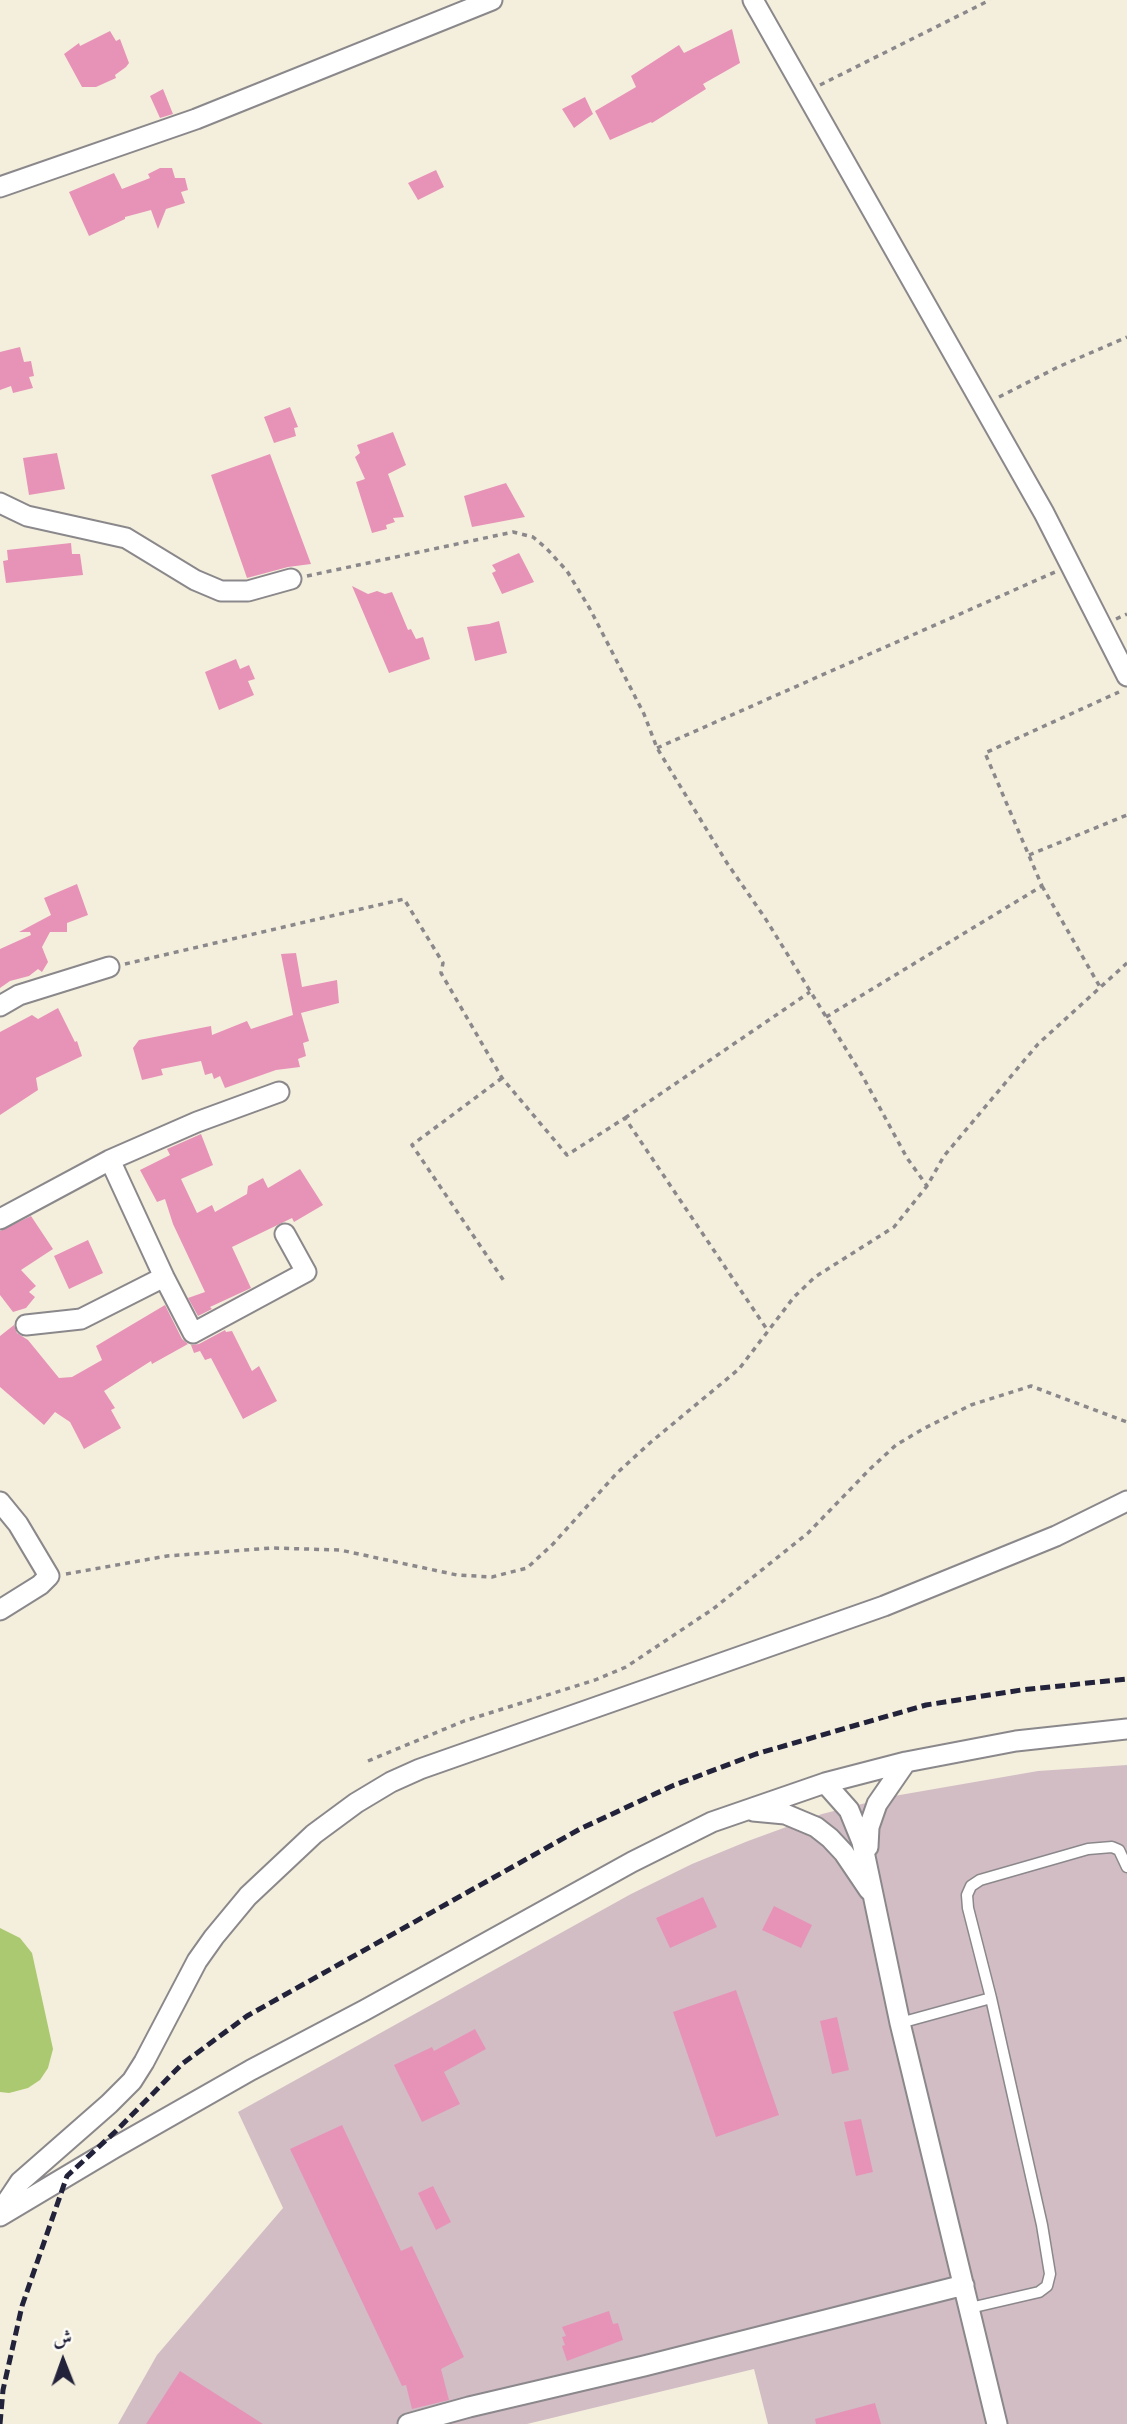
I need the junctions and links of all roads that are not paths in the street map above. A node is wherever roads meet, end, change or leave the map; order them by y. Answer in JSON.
{"nodes":[{"id":1,"x":492,"y":0,"type":"edge"},
{"id":2,"x":753,"y":0,"type":"edge"},
{"id":3,"x":0,"y":187,"type":"edge"},
{"id":4,"x":0,"y":503,"type":"edge"},
{"id":5,"x":291,"y":579,"type":"road end"},
{"id":6,"x":1127,"y":676,"type":"edge"},
{"id":7,"x":109,"y":967,"type":"road end"},
{"id":8,"x":0,"y":1006,"type":"edge"},
{"id":9,"x":279,"y":1093,"type":"dead end"},
{"id":10,"x":110,"y":1160,"type":"junction"},
{"id":11,"x":0,"y":1219,"type":"edge"},
{"id":12,"x":285,"y":1234,"type":"dead end"},
{"id":13,"x":164,"y":1277,"type":"junction"},
{"id":14,"x":26,"y":1325,"type":"dead end"},
{"id":15,"x":0,"y":1502,"type":"edge"},
{"id":16,"x":1127,"y":1502,"type":"edge"},
{"id":17,"x":0,"y":1610,"type":"edge"},
{"id":18,"x":1127,"y":1729,"type":"edge"},
{"id":19,"x":906,"y":1762,"type":"junction"},
{"id":20,"x":825,"y":1783,"type":"junction"},
{"id":21,"x":744,"y":1810,"type":"junction"},
{"id":22,"x":1127,"y":1867,"type":"edge"},
{"id":23,"x":872,"y":1894,"type":"junction"},
{"id":24,"x":991,"y":1998,"type":"junction"},
{"id":25,"x":900,"y":2023,"type":"junction"},
{"id":26,"x":0,"y":2214,"type":"edge"},
{"id":27,"x":964,"y":2285,"type":"junction"},
{"id":28,"x":970,"y":2308,"type":"junction"},
{"id":29,"x":408,"y":2424,"type":"edge"},
{"id":30,"x":997,"y":2424,"type":"edge"}],
"edges":[{"from":1,"to":3,"type":"street"},
{"from":2,"to":6,"type":"street"},
{"from":4,"to":5,"type":"street"},
{"from":7,"to":8,"type":"street"},
{"from":9,"to":10,"type":"street"},
{"from":10,"to":11,"type":"street"},
{"from":10,"to":13,"type":"street"},
{"from":12,"to":13,"type":"street"},
{"from":13,"to":14,"type":"street"},
{"from":15,"to":17,"type":"street"},
{"from":16,"to":26,"type":"street"},
{"from":18,"to":19,"type":"street"},
{"from":19,"to":20,"type":"street"},
{"from":19,"to":23,"type":"street"},
{"from":20,"to":21,"type":"street"},
{"from":20,"to":23,"type":"street"},
{"from":21,"to":23,"type":"street"},
{"from":21,"to":26,"type":"street"},
{"from":22,"to":24,"type":"lane"},
{"from":23,"to":25,"type":"street"},
{"from":24,"to":25,"type":"lane"},
{"from":24,"to":28,"type":"lane"},
{"from":25,"to":27,"type":"street"},
{"from":27,"to":28,"type":"street"},
{"from":27,"to":29,"type":"street"},
{"from":28,"to":30,"type":"street"}]}
